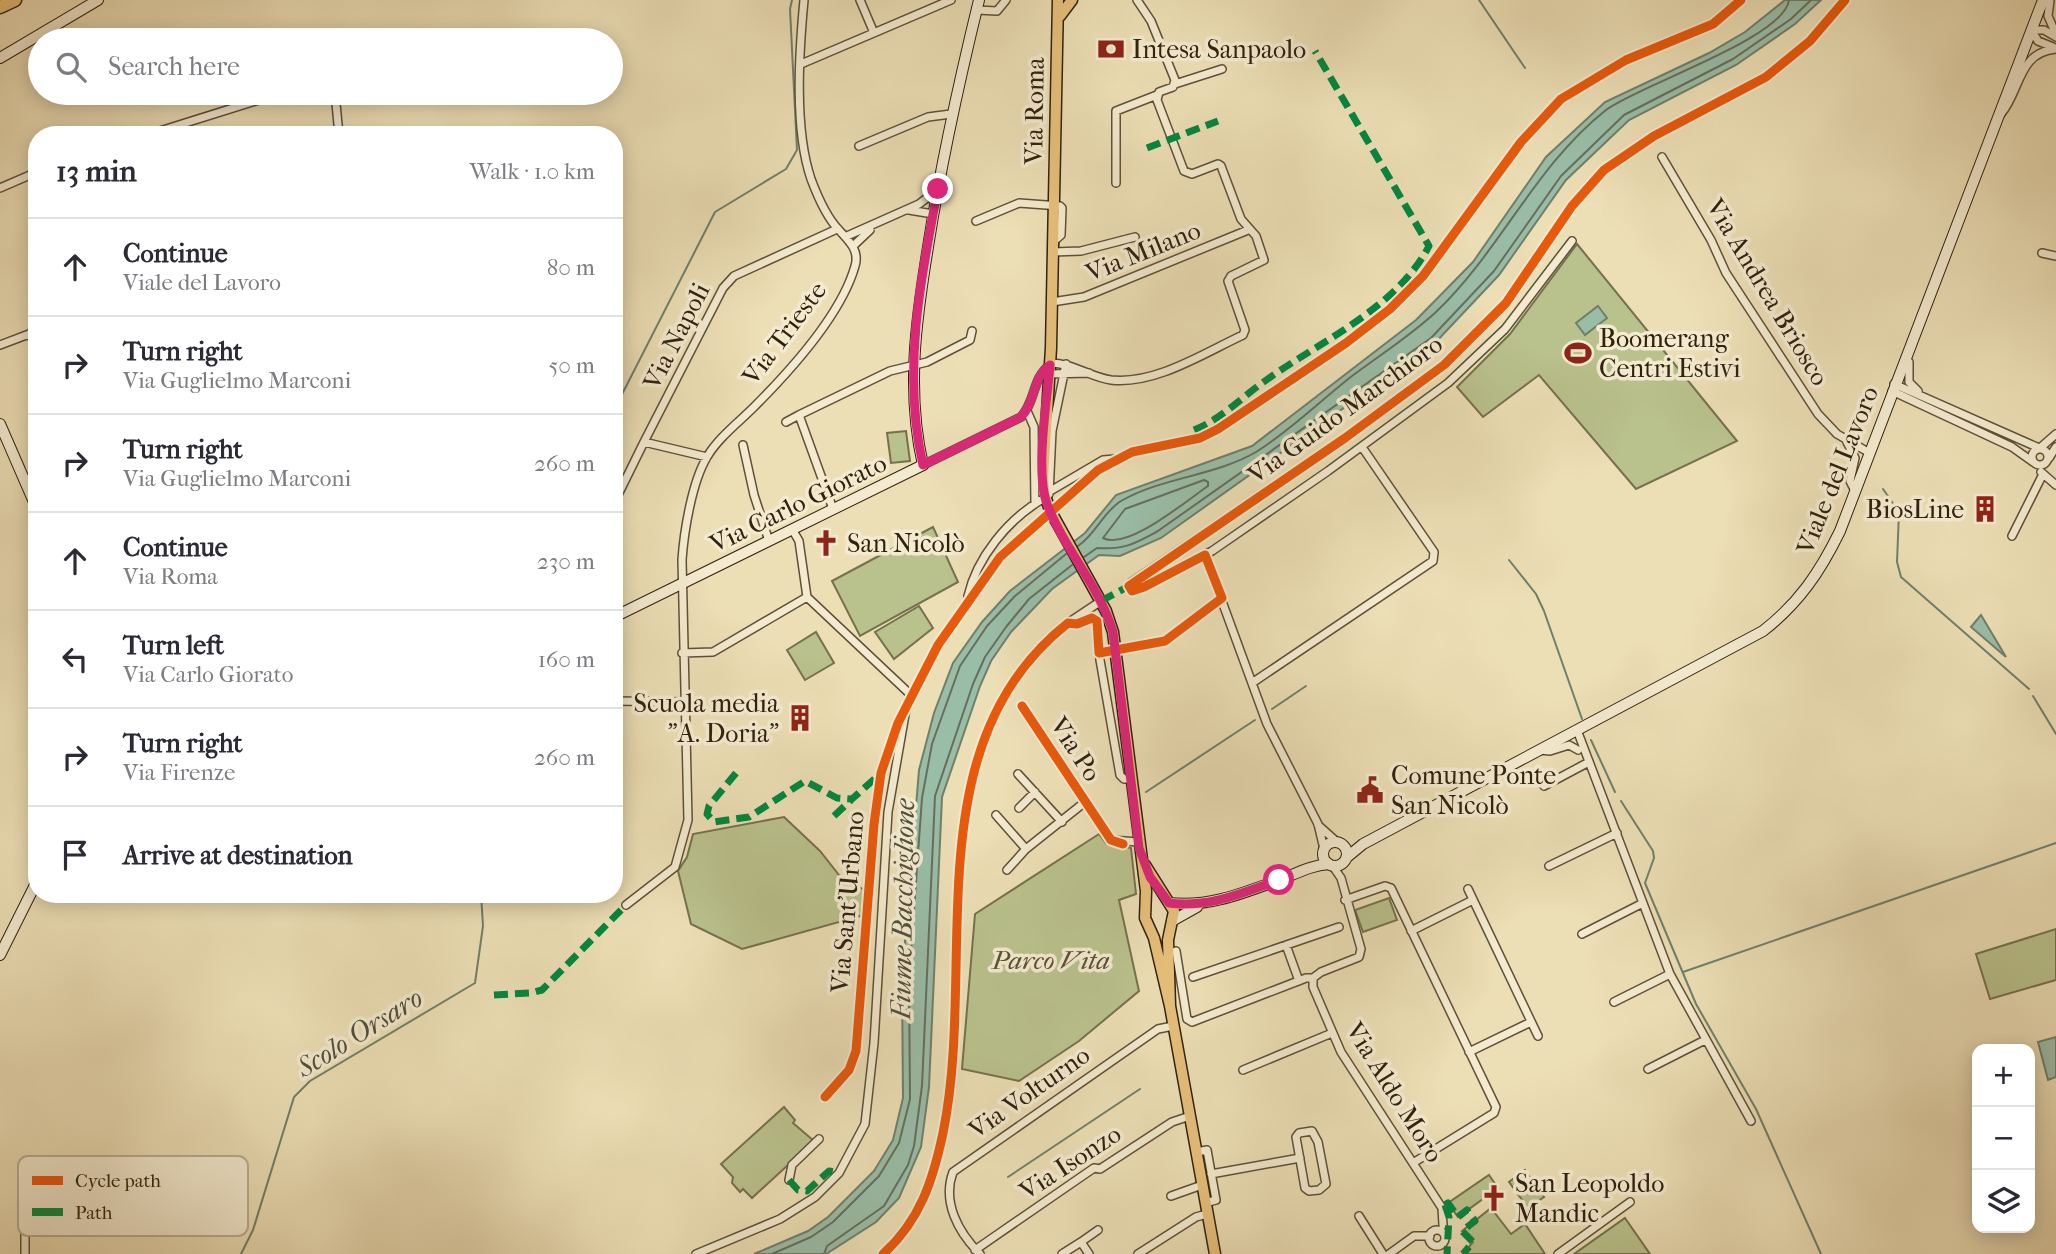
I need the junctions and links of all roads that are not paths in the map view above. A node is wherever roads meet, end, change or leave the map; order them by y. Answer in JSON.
{"nodes":[{"id":1,"x":15,"y":0,"type":"edge"},
{"id":2,"x":98,"y":0,"type":"edge"},
{"id":3,"x":804,"y":0,"type":"edge"},
{"id":4,"x":860,"y":0,"type":"edge"},
{"id":5,"x":951,"y":0,"type":"edge"},
{"id":6,"x":1006,"y":0,"type":"edge"},
{"id":7,"x":1058,"y":0,"type":"edge"},
{"id":8,"x":1072,"y":0,"type":"edge"},
{"id":9,"x":1137,"y":0,"type":"edge"},
{"id":10,"x":1741,"y":0,"type":"edge"},
{"id":11,"x":1845,"y":0,"type":"edge"},
{"id":12,"x":2043,"y":0,"type":"edge"},
{"id":13,"x":2050,"y":0,"type":"edge"},
{"id":14,"x":978,"y":5,"type":"edge"},
{"id":15,"x":0,"y":7,"type":"edge"},
{"id":16,"x":1059,"y":19,"type":"junction"},
{"id":17,"x":51,"y":28,"type":"edge"},
{"id":18,"x":2031,"y":30,"type":"junction"},
{"id":19,"x":874,"y":33,"type":"junction"},
{"id":20,"x":2055,"y":35,"type":"edge"},
{"id":21,"x":28,"y":41,"type":"edge"},
{"id":22,"x":2047,"y":45,"type":"junction"},
{"id":23,"x":2056,"y":49,"type":"edge"},
{"id":24,"x":0,"y":58,"type":"edge"},
{"id":25,"x":801,"y":64,"type":"junction"},
{"id":26,"x":1223,"y":69,"type":"dead end"},
{"id":27,"x":1175,"y":84,"type":"junction"},
{"id":28,"x":1157,"y":95,"type":"junction"},
{"id":29,"x":243,"y":105,"type":"edge"},
{"id":30,"x":336,"y":105,"type":"edge"},
{"id":31,"x":951,"y":114,"type":"junction"},
{"id":32,"x":1996,"y":120,"type":"junction"},
{"id":33,"x":176,"y":126,"type":"edge"},
{"id":34,"x":338,"y":126,"type":"edge"},
{"id":35,"x":859,"y":146,"type":"dead end"},
{"id":36,"x":1662,"y":157,"type":"dead end"},
{"id":37,"x":28,"y":176,"type":"edge"},
{"id":38,"x":1116,"y":183,"type":"dead end"},
{"id":39,"x":0,"y":188,"type":"edge"},
{"id":40,"x":938,"y":189,"type":"junction"},
{"id":41,"x":919,"y":204,"type":"junction"},
{"id":42,"x":1055,"y":205,"type":"junction"},
{"id":43,"x":905,"y":211,"type":"junction"},
{"id":44,"x":934,"y":211,"type":"junction"},
{"id":45,"x":976,"y":220,"type":"dead end"},
{"id":46,"x":880,"y":223,"type":"junction"},
{"id":47,"x":837,"y":229,"type":"junction"},
{"id":48,"x":1248,"y":230,"type":"junction"},
{"id":49,"x":847,"y":236,"type":"junction"},
{"id":50,"x":1135,"y":237,"type":"dead end"},
{"id":51,"x":1572,"y":241,"type":"dead end"},
{"id":52,"x":853,"y":246,"type":"junction"},
{"id":53,"x":1053,"y":247,"type":"junction"},
{"id":54,"x":2042,"y":253,"type":"dead end"},
{"id":55,"x":2056,"y":256,"type":"edge"},
{"id":56,"x":1052,"y":302,"type":"junction"},
{"id":57,"x":1919,"y":318,"type":"junction"},
{"id":58,"x":972,"y":331,"type":"dead end"},
{"id":59,"x":28,"y":334,"type":"edge"},
{"id":60,"x":0,"y":345,"type":"edge"},
{"id":61,"x":1066,"y":364,"type":"junction"},
{"id":62,"x":912,"y":367,"type":"junction"},
{"id":63,"x":1049,"y":368,"type":"junction"},
{"id":64,"x":1089,"y":373,"type":"junction"},
{"id":65,"x":1064,"y":374,"type":"junction"},
{"id":66,"x":1892,"y":387,"type":"junction"},
{"id":67,"x":1930,"y":399,"type":"junction"},
{"id":68,"x":1027,"y":411,"type":"junction"},
{"id":69,"x":799,"y":415,"type":"junction"},
{"id":70,"x":786,"y":422,"type":"dead end"},
{"id":71,"x":0,"y":424,"type":"edge"},
{"id":72,"x":2056,"y":434,"type":"edge"},
{"id":73,"x":644,"y":442,"type":"junction"},
{"id":74,"x":1847,"y":442,"type":"junction"},
{"id":75,"x":743,"y":445,"type":"dead end"},
{"id":76,"x":1362,"y":447,"type":"junction"},
{"id":77,"x":2056,"y":447,"type":"edge"},
{"id":78,"x":2039,"y":448,"type":"junction"},
{"id":79,"x":1868,"y":452,"type":"junction"},
{"id":80,"x":707,"y":457,"type":"junction"},
{"id":81,"x":1115,"y":459,"type":"junction"},
{"id":82,"x":2048,"y":459,"type":"junction"},
{"id":83,"x":2036,"y":463,"type":"junction"},
{"id":84,"x":923,"y":465,"type":"junction"},
{"id":85,"x":2043,"y":474,"type":"junction"},
{"id":86,"x":623,"y":485,"type":"edge"},
{"id":87,"x":2056,"y":485,"type":"edge"},
{"id":88,"x":28,"y":487,"type":"edge"},
{"id":89,"x":1855,"y":491,"type":"junction"},
{"id":90,"x":833,"y":509,"type":"junction"},
{"id":91,"x":1051,"y":513,"type":"junction"},
{"id":92,"x":792,"y":529,"type":"junction"},
{"id":93,"x":2012,"y":536,"type":"dead end"},
{"id":94,"x":769,"y":541,"type":"junction"},
{"id":95,"x":1205,"y":555,"type":"junction"},
{"id":96,"x":687,"y":581,"type":"junction"},
{"id":97,"x":807,"y":597,"type":"junction"},
{"id":98,"x":1222,"y":598,"type":"junction"},
{"id":99,"x":968,"y":600,"type":"junction"},
{"id":100,"x":1101,"y":601,"type":"junction"},
{"id":101,"x":623,"y":613,"type":"edge"},
{"id":102,"x":1140,"y":647,"type":"dead end"},
{"id":103,"x":682,"y":653,"type":"junction"},
{"id":104,"x":892,"y":675,"type":"junction"},
{"id":105,"x":1252,"y":683,"type":"junction"},
{"id":106,"x":915,"y":686,"type":"junction"},
{"id":107,"x":911,"y":695,"type":"junction"},
{"id":108,"x":623,"y":701,"type":"edge"},
{"id":109,"x":683,"y":702,"type":"junction"},
{"id":110,"x":906,"y":705,"type":"junction"},
{"id":111,"x":1022,"y":706,"type":"dead end"},
{"id":112,"x":1573,"y":733,"type":"junction"},
{"id":113,"x":1540,"y":750,"type":"junction"},
{"id":114,"x":1584,"y":756,"type":"junction"},
{"id":115,"x":1018,"y":774,"type":"dead end"},
{"id":116,"x":1129,"y":779,"type":"junction"},
{"id":117,"x":1544,"y":786,"type":"dead end"},
{"id":118,"x":1035,"y":792,"type":"junction"},
{"id":119,"x":1085,"y":802,"type":"junction"},
{"id":120,"x":1019,"y":808,"type":"dead end"},
{"id":121,"x":996,"y":816,"type":"dead end"},
{"id":122,"x":1062,"y":822,"type":"junction"},
{"id":123,"x":1318,"y":824,"type":"junction"},
{"id":124,"x":1617,"y":833,"type":"junction"},
{"id":125,"x":1340,"y":843,"type":"junction"},
{"id":126,"x":1139,"y":845,"type":"junction"},
{"id":127,"x":1361,"y":845,"type":"junction"},
{"id":128,"x":1026,"y":849,"type":"junction"},
{"id":129,"x":1324,"y":850,"type":"junction"},
{"id":130,"x":1346,"y":859,"type":"junction"},
{"id":131,"x":1331,"y":865,"type":"junction"},
{"id":132,"x":1549,"y":866,"type":"dead end"},
{"id":133,"x":1309,"y":867,"type":"junction"},
{"id":134,"x":1007,"y":870,"type":"dead end"},
{"id":135,"x":1340,"y":878,"type":"junction"},
{"id":136,"x":1468,"y":889,"type":"dead end"},
{"id":137,"x":28,"y":899,"type":"edge"},
{"id":138,"x":1345,"y":900,"type":"junction"},
{"id":139,"x":1473,"y":900,"type":"junction"},
{"id":140,"x":1168,"y":902,"type":"junction"},
{"id":141,"x":1642,"y":904,"type":"junction"},
{"id":142,"x":626,"y":905,"type":"dead end"},
{"id":143,"x":1201,"y":905,"type":"junction"},
{"id":144,"x":1144,"y":911,"type":"junction"},
{"id":145,"x":1171,"y":922,"type":"junction"},
{"id":146,"x":1149,"y":925,"type":"junction"},
{"id":147,"x":1339,"y":927,"type":"dead end"},
{"id":148,"x":1411,"y":931,"type":"junction"},
{"id":149,"x":1582,"y":934,"type":"dead end"},
{"id":150,"x":1286,"y":945,"type":"junction"},
{"id":151,"x":1176,"y":951,"type":"dead end"},
{"id":152,"x":0,"y":955,"type":"edge"},
{"id":153,"x":1670,"y":974,"type":"junction"},
{"id":154,"x":1193,"y":977,"type":"dead end"},
{"id":155,"x":1313,"y":978,"type":"junction"},
{"id":156,"x":1298,"y":981,"type":"junction"},
{"id":157,"x":1614,"y":1002,"type":"dead end"},
{"id":158,"x":1170,"y":1006,"type":"junction"},
{"id":159,"x":1531,"y":1022,"type":"junction"},
{"id":160,"x":1173,"y":1027,"type":"junction"},
{"id":161,"x":1332,"y":1033,"type":"junction"},
{"id":162,"x":1538,"y":1036,"type":"dead end"},
{"id":163,"x":1705,"y":1040,"type":"junction"},
{"id":164,"x":1469,"y":1052,"type":"junction"},
{"id":165,"x":1648,"y":1069,"type":"dead end"},
{"id":166,"x":1242,"y":1070,"type":"dead end"},
{"id":167,"x":825,"y":1097,"type":"dead end"},
{"id":168,"x":1190,"y":1116,"type":"junction"},
{"id":169,"x":1751,"y":1121,"type":"dead end"},
{"id":170,"x":819,"y":1139,"type":"dead end"},
{"id":171,"x":1196,"y":1152,"type":"junction"},
{"id":172,"x":1300,"y":1158,"type":"junction"},
{"id":173,"x":1413,"y":1163,"type":"junction"},
{"id":174,"x":1211,"y":1174,"type":"junction"},
{"id":175,"x":789,"y":1180,"type":"dead end"},
{"id":176,"x":1202,"y":1185,"type":"junction"},
{"id":177,"x":1171,"y":1196,"type":"dead end"},
{"id":178,"x":1630,"y":1202,"type":"dead end"},
{"id":179,"x":1206,"y":1209,"type":"junction"},
{"id":180,"x":1359,"y":1216,"type":"dead end"},
{"id":181,"x":1443,"y":1226,"type":"dead end"},
{"id":182,"x":1098,"y":1230,"type":"dead end"},
{"id":183,"x":25,"y":1236,"type":"edge"},
{"id":184,"x":1430,"y":1236,"type":"junction"},
{"id":185,"x":1081,"y":1242,"type":"junction"},
{"id":186,"x":1441,"y":1250,"type":"edge"},
{"id":187,"x":978,"y":1252,"type":"edge"},
{"id":188,"x":25,"y":1254,"type":"edge"},
{"id":189,"x":696,"y":1254,"type":"edge"},
{"id":190,"x":1062,"y":1254,"type":"edge"},
{"id":191,"x":1089,"y":1254,"type":"edge"},
{"id":192,"x":1138,"y":1254,"type":"edge"},
{"id":193,"x":1214,"y":1254,"type":"edge"},
{"id":194,"x":1386,"y":1254,"type":"edge"},
{"id":195,"x":1558,"y":1254,"type":"edge"}],
"edges":[{"from":1,"to":15,"type":"highway"},
{"from":2,"to":17,"type":"street"},
{"from":3,"to":25,"type":"street"},
{"from":4,"to":19,"type":"street"},
{"from":5,"to":19,"type":"street"},
{"from":6,"to":14,"type":"street"},
{"from":7,"to":16,"type":"main road","name":"Via Roma"},
{"from":8,"to":16,"type":"main road"},
{"from":9,"to":27,"type":"street"},
{"from":10,"to":81,"type":"street"},
{"from":11,"to":95,"type":"street","name":"Via Guido Marchioro"},
{"from":12,"to":18,"type":"street","name":"Viale del Lavoro"},
{"from":13,"to":20,"type":"street"},
{"from":14,"to":31,"type":"street"},
{"from":16,"to":42,"type":"main road","name":"Via Roma"},
{"from":18,"to":20,"type":"street"},
{"from":18,"to":22,"type":"street"},
{"from":18,"to":32,"type":"street","name":"Viale del Lavoro"},
{"from":19,"to":25,"type":"street"},
{"from":20,"to":22,"type":"street"},
{"from":21,"to":24,"type":"street"},
{"from":22,"to":23,"type":"street"},
{"from":23,"to":32,"type":"street"},
{"from":25,"to":47,"type":"street"},
{"from":26,"to":27,"type":"street"},
{"from":27,"to":28,"type":"street"},
{"from":28,"to":38,"type":"street"},
{"from":28,"to":48,"type":"street"},
{"from":29,"to":33,"type":"street"},
{"from":30,"to":34,"type":"street"},
{"from":31,"to":35,"type":"street"},
{"from":31,"to":40,"type":"street"},
{"from":32,"to":57,"type":"street","name":"Viale del Lavoro"},
{"from":36,"to":74,"type":"street","name":"Via Andrea Briosco"},
{"from":37,"to":39,"type":"street"},
{"from":40,"to":41,"type":"street"},
{"from":40,"to":44,"type":"street"},
{"from":41,"to":43,"type":"street"},
{"from":41,"to":44,"type":"street"},
{"from":42,"to":45,"type":"street"},
{"from":42,"to":53,"type":"main road","name":"Via Roma"},
{"from":43,"to":44,"type":"street"},
{"from":43,"to":46,"type":"street"},
{"from":44,"to":62,"type":"street"},
{"from":46,"to":49,"type":"street"},
{"from":46,"to":52,"type":"street"},
{"from":47,"to":49,"type":"street"},
{"from":47,"to":73,"type":"street","name":"Via Napoli"},
{"from":48,"to":56,"type":"street","name":"Via Milano"},
{"from":48,"to":64,"type":"street"},
{"from":49,"to":52,"type":"street"},
{"from":50,"to":53,"type":"street"},
{"from":51,"to":76,"type":"street"},
{"from":52,"to":80,"type":"street","name":"Via Trieste"},
{"from":53,"to":56,"type":"main road","name":"Via Roma"},
{"from":54,"to":55,"type":"street"},
{"from":56,"to":63,"type":"main road","name":"Via Roma"},
{"from":57,"to":66,"type":"street","name":"Viale del Lavoro"},
{"from":57,"to":67,"type":"street"},
{"from":58,"to":62,"type":"street"},
{"from":59,"to":60,"type":"street"},
{"from":61,"to":63,"type":"street"},
{"from":61,"to":64,"type":"street"},
{"from":61,"to":65,"type":"street"},
{"from":62,"to":69,"type":"street"},
{"from":62,"to":84,"type":"street"},
{"from":63,"to":65,"type":"street"},
{"from":63,"to":68,"type":"street"},
{"from":63,"to":91,"type":"main road","name":"Via Roma"},
{"from":64,"to":65,"type":"street"},
{"from":65,"to":81,"type":"street"},
{"from":66,"to":67,"type":"street"},
{"from":66,"to":79,"type":"street","name":"Viale del Lavoro"},
{"from":66,"to":83,"type":"street"},
{"from":67,"to":78,"type":"street"},
{"from":68,"to":84,"type":"street","name":"Via Carlo Giorato"},
{"from":68,"to":99,"type":"street","name":"Via Sant'Urbano"},
{"from":69,"to":70,"type":"street"},
{"from":69,"to":90,"type":"street"},
{"from":71,"to":88,"type":"street"},
{"from":72,"to":78,"type":"street"},
{"from":73,"to":80,"type":"street"},
{"from":73,"to":86,"type":"street","name":"Via Napoli"},
{"from":74,"to":79,"type":"street","name":"Via Andrea Briosco"},
{"from":74,"to":89,"type":"street"},
{"from":75,"to":94,"type":"street"},
{"from":76,"to":95,"type":"street"},
{"from":76,"to":105,"type":"street"},
{"from":77,"to":82,"type":"street"},
{"from":78,"to":82,"type":"street"},
{"from":78,"to":83,"type":"street"},
{"from":79,"to":89,"type":"street","name":"Viale del Lavoro"},
{"from":80,"to":96,"type":"street","name":"Via Trieste"},
{"from":81,"to":91,"type":"street","name":"Via Sant'Urbano"},
{"from":82,"to":83,"type":"street"},
{"from":83,"to":85,"type":"street"},
{"from":84,"to":90,"type":"street","name":"Via Carlo Giorato"},
{"from":85,"to":87,"type":"street"},
{"from":85,"to":93,"type":"street"},
{"from":89,"to":112,"type":"street","name":"Viale del Lavoro"},
{"from":90,"to":92,"type":"street","name":"Via Carlo Giorato"},
{"from":91,"to":99,"type":"street","name":"Via Sant'Urbano"},
{"from":91,"to":100,"type":"main road","name":"Via Roma"},
{"from":92,"to":94,"type":"street","name":"Via Carlo Giorato"},
{"from":92,"to":97,"type":"street"},
{"from":94,"to":96,"type":"street","name":"Via Carlo Giorato"},
{"from":95,"to":98,"type":"street"},
{"from":96,"to":101,"type":"street","name":"Via Carlo Giorato"},
{"from":96,"to":103,"type":"street"},
{"from":97,"to":103,"type":"street"},
{"from":97,"to":104,"type":"street"},
{"from":98,"to":102,"type":"street"},
{"from":98,"to":105,"type":"street"},
{"from":99,"to":106,"type":"street","name":"Via Sant'Urbano"},
{"from":100,"to":116,"type":"main road","name":"Via Roma"},
{"from":100,"to":116,"type":"street"},
{"from":103,"to":109,"type":"street"},
{"from":104,"to":106,"type":"street"},
{"from":104,"to":107,"type":"street"},
{"from":105,"to":123,"type":"street"},
{"from":106,"to":107,"type":"street","name":"Via Sant'Urbano"},
{"from":107,"to":110,"type":"street","name":"Via Sant'Urbano"},
{"from":108,"to":109,"type":"street"},
{"from":109,"to":142,"type":"street"},
{"from":110,"to":167,"type":"street","name":"Via Sant'Urbano"},
{"from":110,"to":189,"type":"street","name":"Via Sant'Urbano"},
{"from":111,"to":119,"type":"street","name":"Via Po"},
{"from":112,"to":113,"type":"street","name":"Viale del Lavoro"},
{"from":112,"to":114,"type":"street"},
{"from":113,"to":114,"type":"street"},
{"from":113,"to":127,"type":"street","name":"Viale del Lavoro"},
{"from":114,"to":117,"type":"street"},
{"from":114,"to":124,"type":"street"},
{"from":115,"to":118,"type":"street"},
{"from":116,"to":126,"type":"main road","name":"Via Roma"},
{"from":118,"to":120,"type":"street"},
{"from":118,"to":122,"type":"street"},
{"from":119,"to":122,"type":"street"},
{"from":119,"to":126,"type":"street","name":"Via Po"},
{"from":121,"to":128,"type":"street"},
{"from":122,"to":128,"type":"street"},
{"from":123,"to":125,"type":"street"},
{"from":123,"to":129,"type":"street"},
{"from":124,"to":132,"type":"street"},
{"from":124,"to":141,"type":"street"},
{"from":125,"to":127,"type":"street"},
{"from":125,"to":129,"type":"street","name":"Viale del Lavoro"},
{"from":125,"to":130,"type":"street"},
{"from":126,"to":140,"type":"main road"},
{"from":126,"to":144,"type":"main road"},
{"from":127,"to":130,"type":"street","name":"Viale del Lavoro"},
{"from":128,"to":134,"type":"street"},
{"from":129,"to":131,"type":"street"},
{"from":129,"to":133,"type":"street","name":"Viale del Lavoro"},
{"from":130,"to":131,"type":"street","name":"Viale del Lavoro"},
{"from":130,"to":135,"type":"street"},
{"from":131,"to":133,"type":"street","name":"Viale del Lavoro"},
{"from":131,"to":135,"type":"street"},
{"from":133,"to":143,"type":"street","name":"Viale del Lavoro"},
{"from":135,"to":138,"type":"street"},
{"from":136,"to":139,"type":"street"},
{"from":137,"to":152,"type":"street"},
{"from":138,"to":148,"type":"street"},
{"from":138,"to":155,"type":"street"},
{"from":139,"to":148,"type":"street"},
{"from":139,"to":159,"type":"street"},
{"from":140,"to":143,"type":"street","name":"Viale del Lavoro"},
{"from":140,"to":144,"type":"main road"},
{"from":140,"to":145,"type":"main road"},
{"from":141,"to":149,"type":"street"},
{"from":141,"to":153,"type":"street"},
{"from":143,"to":145,"type":"street","name":"Viale del Lavoro"},
{"from":144,"to":146,"type":"main road"},
{"from":145,"to":146,"type":"main road"},
{"from":145,"to":158,"type":"main road"},
{"from":146,"to":158,"type":"main road"},
{"from":147,"to":150,"type":"street"},
{"from":148,"to":164,"type":"street"},
{"from":150,"to":154,"type":"street"},
{"from":150,"to":156,"type":"street"},
{"from":151,"to":156,"type":"street"},
{"from":153,"to":157,"type":"street"},
{"from":153,"to":163,"type":"street"},
{"from":155,"to":156,"type":"street"},
{"from":155,"to":161,"type":"street","name":"Via Aldo Moro"},
{"from":158,"to":160,"type":"main road"},
{"from":159,"to":162,"type":"street"},
{"from":159,"to":164,"type":"street"},
{"from":160,"to":168,"type":"main road"},
{"from":160,"to":187,"type":"street","name":"Via Volturno"},
{"from":161,"to":166,"type":"street"},
{"from":161,"to":173,"type":"street","name":"Via Aldo Moro"},
{"from":163,"to":165,"type":"street"},
{"from":163,"to":169,"type":"street"},
{"from":164,"to":173,"type":"street"},
{"from":168,"to":171,"type":"main road"},
{"from":168,"to":187,"type":"street","name":"Via Isonzo"},
{"from":170,"to":175,"type":"street"},
{"from":171,"to":174,"type":"street"},
{"from":171,"to":176,"type":"main road"},
{"from":172,"to":172,"type":"street"},
{"from":172,"to":174,"type":"street"},
{"from":173,"to":181,"type":"street","name":"Via Aldo Moro"},
{"from":174,"to":179,"type":"street"},
{"from":176,"to":177,"type":"street"},
{"from":176,"to":179,"type":"main road"},
{"from":178,"to":195,"type":"street"},
{"from":179,"to":192,"type":"street"},
{"from":179,"to":193,"type":"main road"},
{"from":180,"to":194,"type":"street"},
{"from":182,"to":185,"type":"street"},
{"from":183,"to":188,"type":"street"},
{"from":184,"to":186,"type":"street"},
{"from":184,"to":186,"type":"street"},
{"from":184,"to":194,"type":"street"},
{"from":185,"to":190,"type":"street"},
{"from":185,"to":191,"type":"street"}]}
